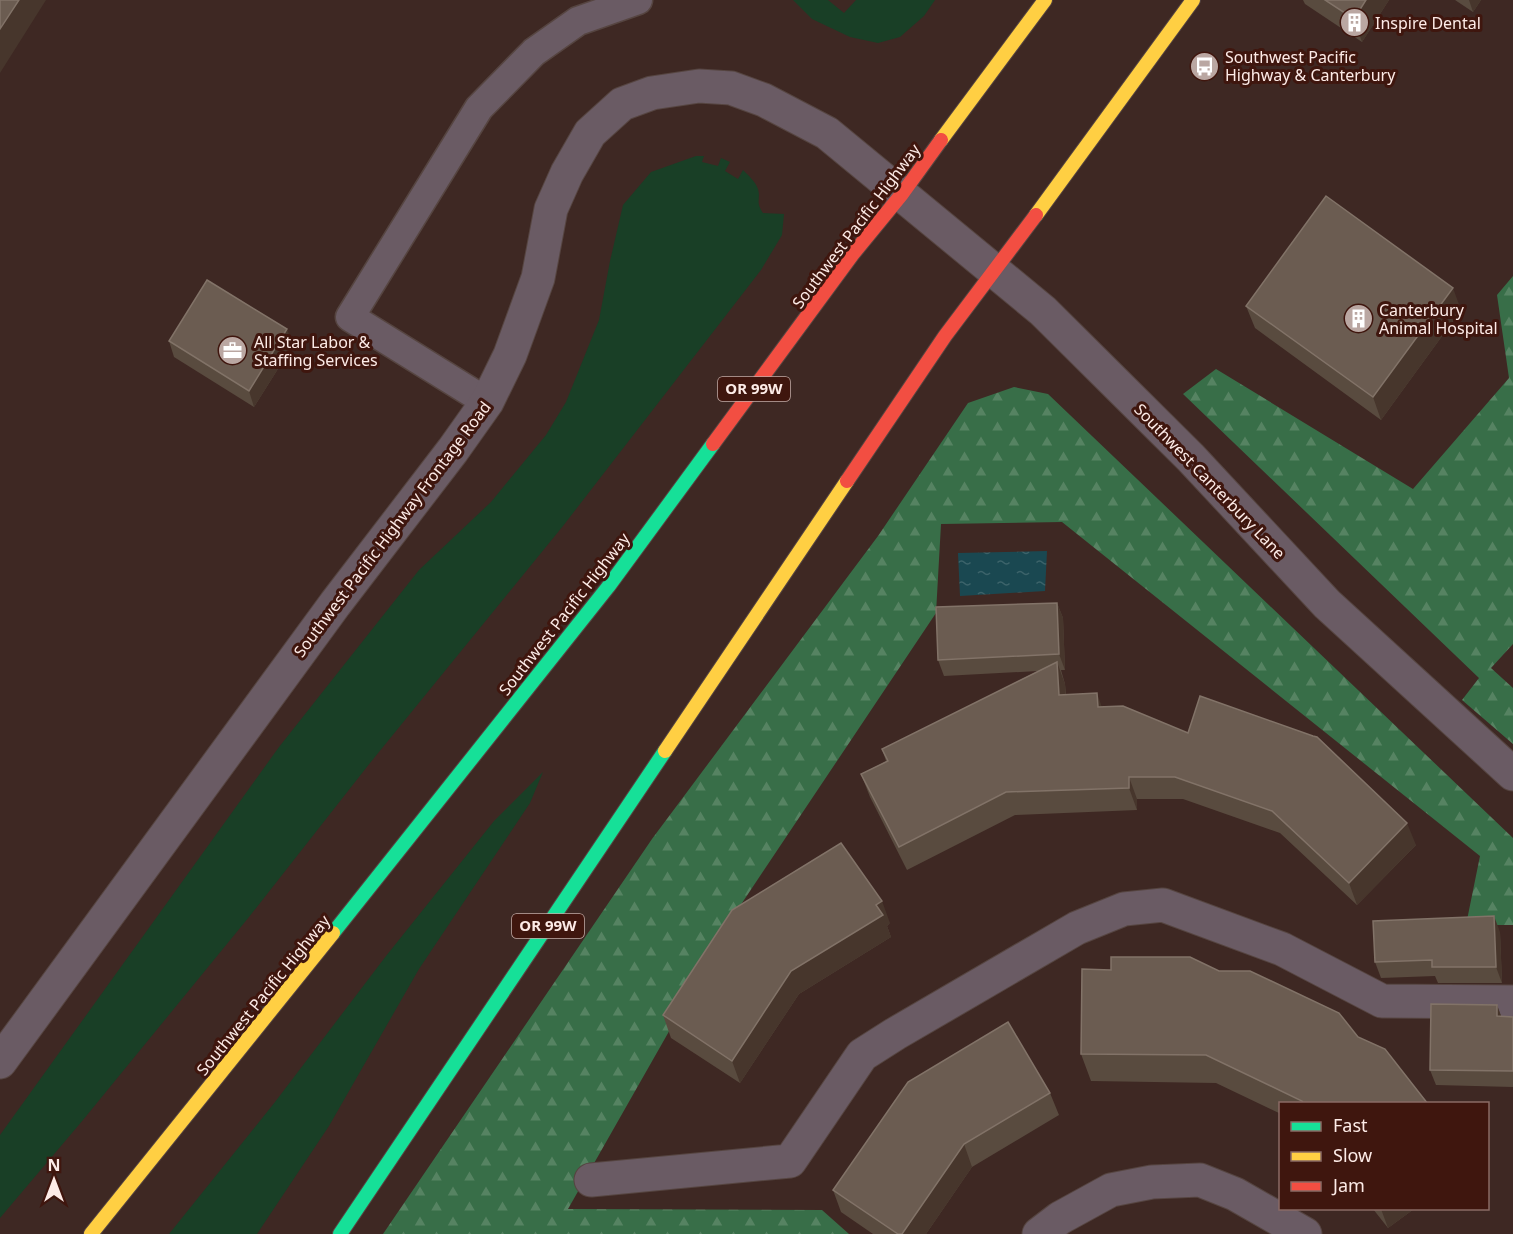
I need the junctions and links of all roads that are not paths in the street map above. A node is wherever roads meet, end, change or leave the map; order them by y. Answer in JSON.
{"nodes":[{"id":1,"x":638,"y":0,"type":"edge"},
{"id":2,"x":1045,"y":0,"type":"edge"},
{"id":3,"x":1193,"y":0,"type":"edge"},
{"id":4,"x":902,"y":194,"type":"junction"},
{"id":5,"x":995,"y":271,"type":"junction"},
{"id":6,"x":487,"y":402,"type":"junction"},
{"id":7,"x":1513,"y":774,"type":"edge"},
{"id":8,"x":1513,"y":1002,"type":"edge"},
{"id":9,"x":0,"y":1062,"type":"edge"},
{"id":10,"x":591,"y":1180,"type":"dead end"},
{"id":11,"x":91,"y":1234,"type":"edge"},
{"id":12,"x":340,"y":1234,"type":"edge"},
{"id":13,"x":1039,"y":1234,"type":"edge"},
{"id":14,"x":1305,"y":1234,"type":"edge"}],
"edges":[{"from":1,"to":6,"type":"lane"},
{"from":2,"to":4,"type":"highway","name":"Southwest Pacific Highway","number":"OR 99W"},
{"from":3,"to":5,"type":"highway","number":"OR 99W"},
{"from":4,"to":5,"type":"street","name":"Southwest Canterbury Lane"},
{"from":4,"to":6,"type":"street","name":"Southwest Pacific Highway Frontage Road"},
{"from":4,"to":11,"type":"highway","name":"Southwest Pacific Highway","number":"OR 99W"},
{"from":5,"to":7,"type":"street","name":"Southwest Canterbury Lane"},
{"from":5,"to":12,"type":"highway","number":"OR 99W"},
{"from":6,"to":9,"type":"street","name":"Southwest Pacific Highway Frontage Road"},
{"from":8,"to":10,"type":"street"},
{"from":13,"to":14,"type":"street"}]}
